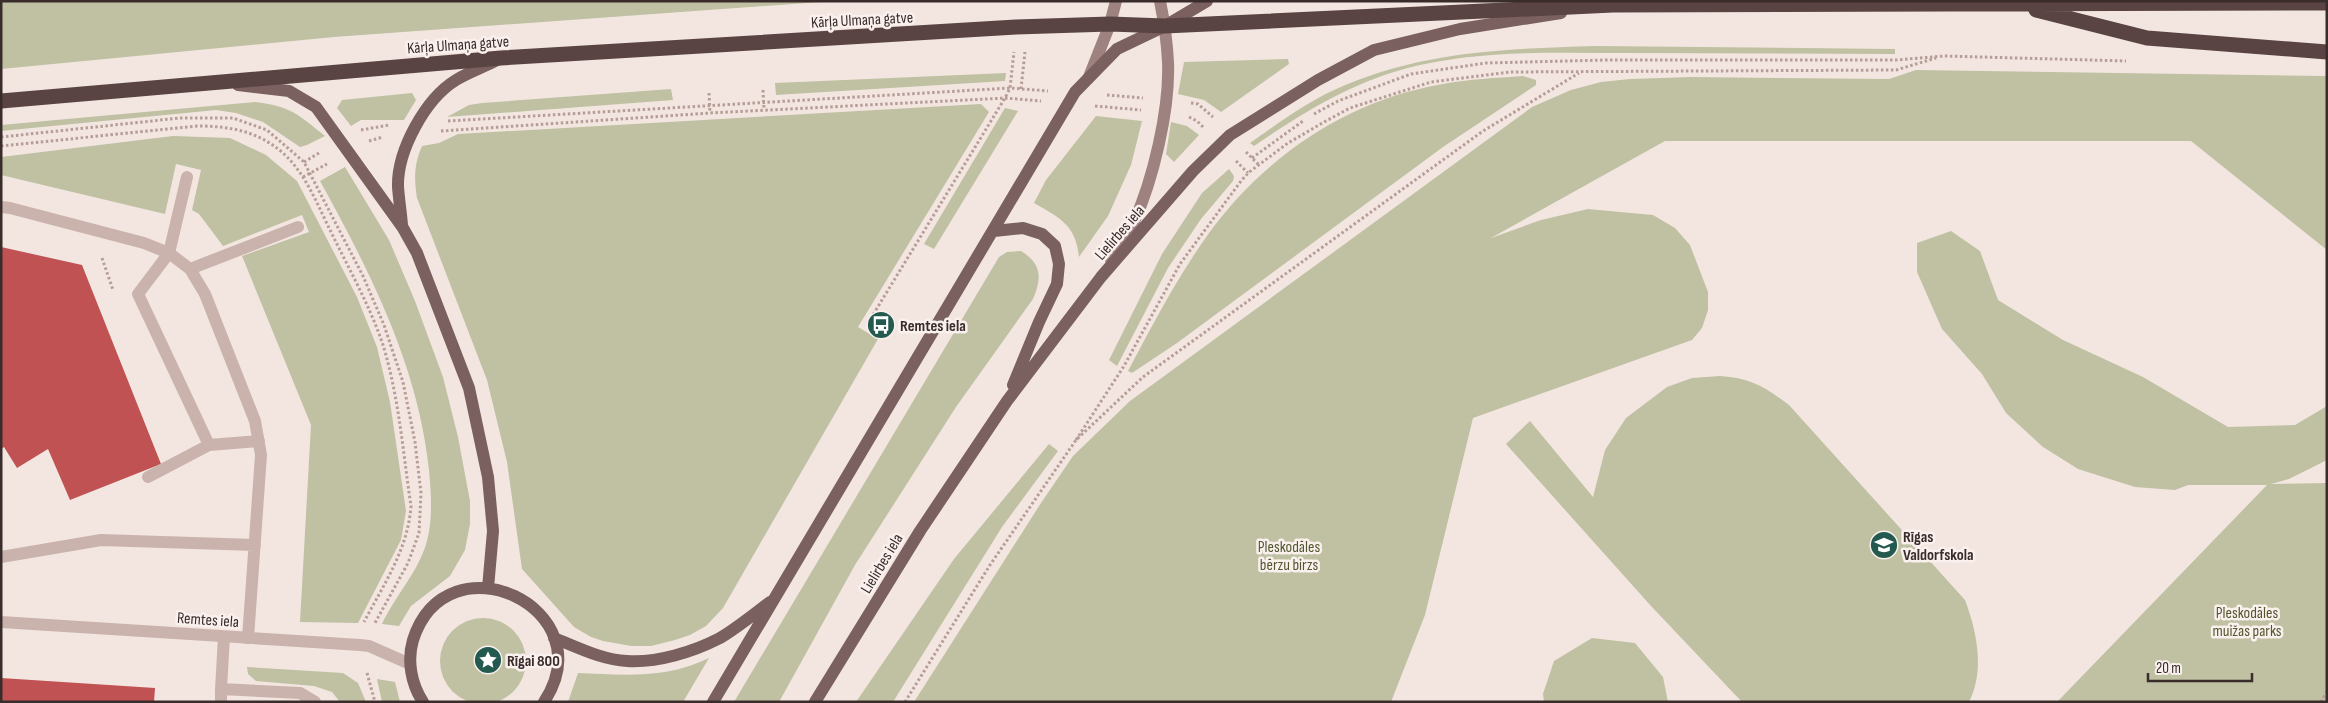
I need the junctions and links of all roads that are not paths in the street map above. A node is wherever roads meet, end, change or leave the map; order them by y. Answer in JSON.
{"nodes":[{"id":1,"x":1116,"y":1,"type":"edge"},
{"id":2,"x":1160,"y":1,"type":"edge"},
{"id":3,"x":1207,"y":1,"type":"edge"},
{"id":4,"x":2327,"y":3,"type":"edge"},
{"id":5,"x":1613,"y":5,"type":"junction"},
{"id":6,"x":2016,"y":5,"type":"junction"},
{"id":7,"x":1110,"y":24,"type":"junction"},
{"id":8,"x":1165,"y":26,"type":"junction"},
{"id":9,"x":2327,"y":52,"type":"edge"},
{"id":10,"x":501,"y":58,"type":"junction"},
{"id":11,"x":1089,"y":77,"type":"junction"},
{"id":12,"x":216,"y":82,"type":"junction"},
{"id":13,"x":1,"y":101,"type":"edge"},
{"id":14,"x":186,"y":177,"type":"dead end"},
{"id":15,"x":1,"y":207,"type":"edge"},
{"id":16,"x":298,"y":226,"type":"dead end"},
{"id":17,"x":402,"y":228,"type":"junction"},
{"id":18,"x":994,"y":231,"type":"junction"},
{"id":19,"x":169,"y":253,"type":"junction"},
{"id":20,"x":190,"y":269,"type":"junction"},
{"id":21,"x":1101,"y":277,"type":"junction"},
{"id":22,"x":1007,"y":401,"type":"junction"},
{"id":23,"x":259,"y":441,"type":"junction"},
{"id":24,"x":209,"y":445,"type":"junction"},
{"id":25,"x":148,"y":477,"type":"dead end"},
{"id":26,"x":255,"y":545,"type":"junction"},
{"id":27,"x":1,"y":557,"type":"edge"},
{"id":28,"x":488,"y":588,"type":"junction"},
{"id":29,"x":774,"y":599,"type":"junction"},
{"id":30,"x":1,"y":622,"type":"edge"},
{"id":31,"x":224,"y":637,"type":"junction"},
{"id":32,"x":248,"y":638,"type":"junction"},
{"id":33,"x":554,"y":638,"type":"junction"},
{"id":34,"x":410,"y":664,"type":"junction"},
{"id":35,"x":221,"y":695,"type":"edge"},
{"id":36,"x":315,"y":702,"type":"edge"},
{"id":37,"x":423,"y":702,"type":"edge"},
{"id":38,"x":544,"y":702,"type":"edge"},
{"id":39,"x":713,"y":702,"type":"edge"},
{"id":40,"x":815,"y":702,"type":"edge"}],
"edges":[{"from":1,"to":7,"type":"street"},
{"from":2,"to":8,"type":"street"},
{"from":3,"to":8,"type":"main road"},
{"from":4,"to":6,"type":"highway","name":"Kārļa Ulmaņa gatve"},
{"from":5,"to":6,"type":"highway","name":"Kārļa Ulmaņa gatve"},
{"from":5,"to":8,"type":"highway","name":"Kārļa Ulmaņa gatve"},
{"from":5,"to":21,"type":"main road","name":"Lielirbes iela"},
{"from":6,"to":9,"type":"highway"},
{"from":7,"to":8,"type":"highway","name":"Kārļa Ulmaņa gatve"},
{"from":7,"to":10,"type":"highway","name":"Kārļa Ulmaņa gatve"},
{"from":7,"to":11,"type":"street"},
{"from":8,"to":11,"type":"main road"},
{"from":8,"to":21,"type":"street"},
{"from":10,"to":12,"type":"highway","name":"Kārļa Ulmaņa gatve"},
{"from":10,"to":17,"type":"main road"},
{"from":11,"to":18,"type":"main road"},
{"from":12,"to":13,"type":"highway","name":"Kārļa Ulmaņa gatve"},
{"from":12,"to":17,"type":"main road"},
{"from":14,"to":19,"type":"street"},
{"from":15,"to":19,"type":"street"},
{"from":16,"to":20,"type":"street"},
{"from":17,"to":28,"type":"main road"},
{"from":18,"to":22,"type":"main road"},
{"from":18,"to":29,"type":"main road"},
{"from":19,"to":20,"type":"street"},
{"from":19,"to":24,"type":"street"},
{"from":20,"to":23,"type":"street"},
{"from":21,"to":22,"type":"main road","name":"Lielirbes iela"},
{"from":22,"to":40,"type":"main road","name":"Lielirbes iela"},
{"from":23,"to":24,"type":"street"},
{"from":23,"to":26,"type":"street"},
{"from":24,"to":25,"type":"street"},
{"from":26,"to":27,"type":"street"},
{"from":26,"to":32,"type":"street"},
{"from":28,"to":33,"type":"main road"},
{"from":28,"to":34,"type":"main road"},
{"from":29,"to":33,"type":"main road"},
{"from":29,"to":39,"type":"main road"},
{"from":30,"to":31,"type":"street","name":"Remtes iela"},
{"from":31,"to":32,"type":"street","name":"Remtes iela"},
{"from":31,"to":35,"type":"street"},
{"from":32,"to":34,"type":"street","name":"Remtes iela"},
{"from":33,"to":38,"type":"main road"},
{"from":34,"to":37,"type":"main road"},
{"from":35,"to":36,"type":"street"}]}
